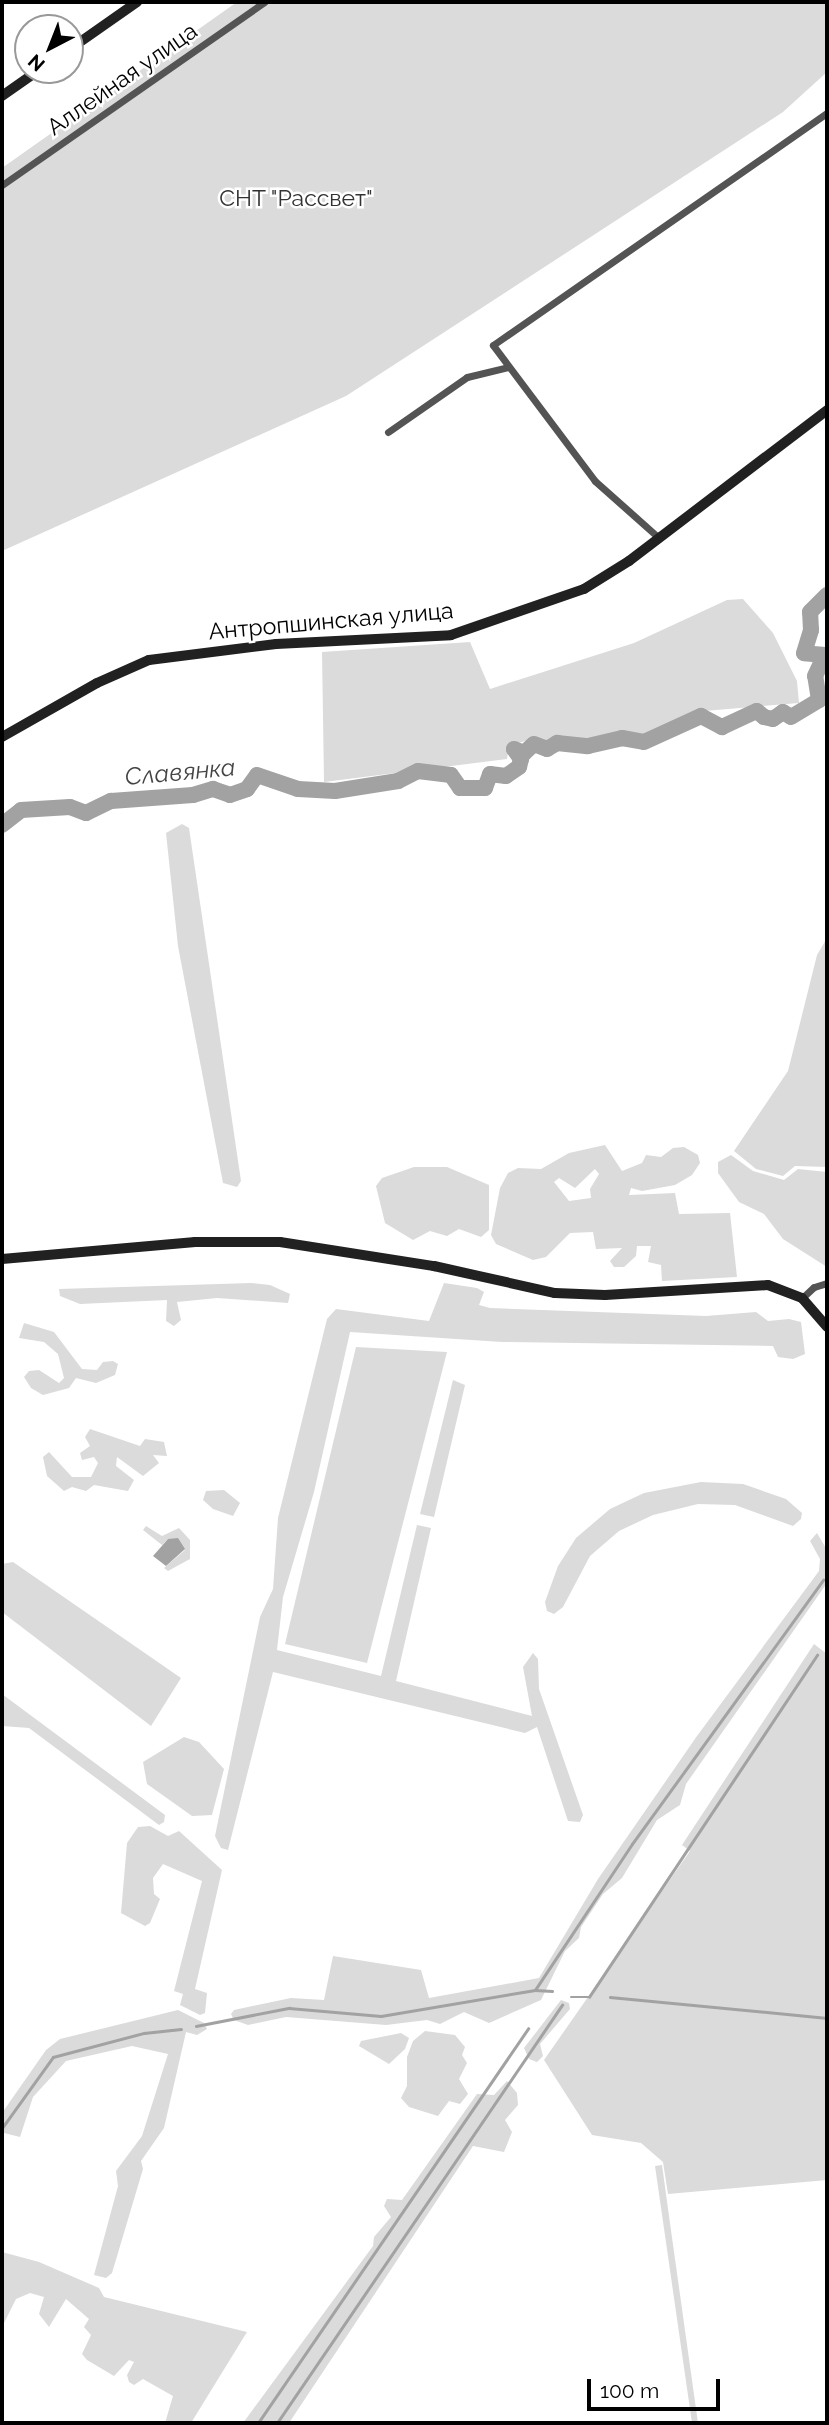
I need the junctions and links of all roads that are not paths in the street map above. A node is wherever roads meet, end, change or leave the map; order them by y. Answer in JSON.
{"nodes":[{"id":1,"x":136,"y":2,"type":"edge"},
{"id":2,"x":264,"y":2,"type":"edge"},
{"id":3,"x":84,"y":38,"type":"edge"},
{"id":4,"x":19,"y":84,"type":"edge"},
{"id":5,"x":2,"y":96,"type":"edge"},
{"id":6,"x":827,"y":113,"type":"edge"},
{"id":7,"x":2,"y":185,"type":"edge"},
{"id":8,"x":508,"y":367,"type":"junction"},
{"id":9,"x":827,"y":410,"type":"edge"},
{"id":10,"x":388,"y":432,"type":"dead end"},
{"id":11,"x":659,"y":538,"type":"junction"},
{"id":12,"x":2,"y":737,"type":"edge"},
{"id":13,"x":2,"y":1259,"type":"edge"},
{"id":14,"x":827,"y":1283,"type":"edge"},
{"id":15,"x":802,"y":1298,"type":"junction"},
{"id":16,"x":827,"y":1328,"type":"edge"}],
"edges":[{"from":1,"to":3,"type":"street"},
{"from":2,"to":7,"type":"street","name":"Аллейная улица"},
{"from":4,"to":5,"type":"street"},
{"from":6,"to":8,"type":"street"},
{"from":8,"to":10,"type":"street"},
{"from":8,"to":11,"type":"street"},
{"from":9,"to":11,"type":"street","name":"Антропшинская улица"},
{"from":11,"to":12,"type":"street","name":"Антропшинская улица"},
{"from":13,"to":15,"type":"street"},
{"from":14,"to":15,"type":"street"},
{"from":15,"to":16,"type":"street"}]}
